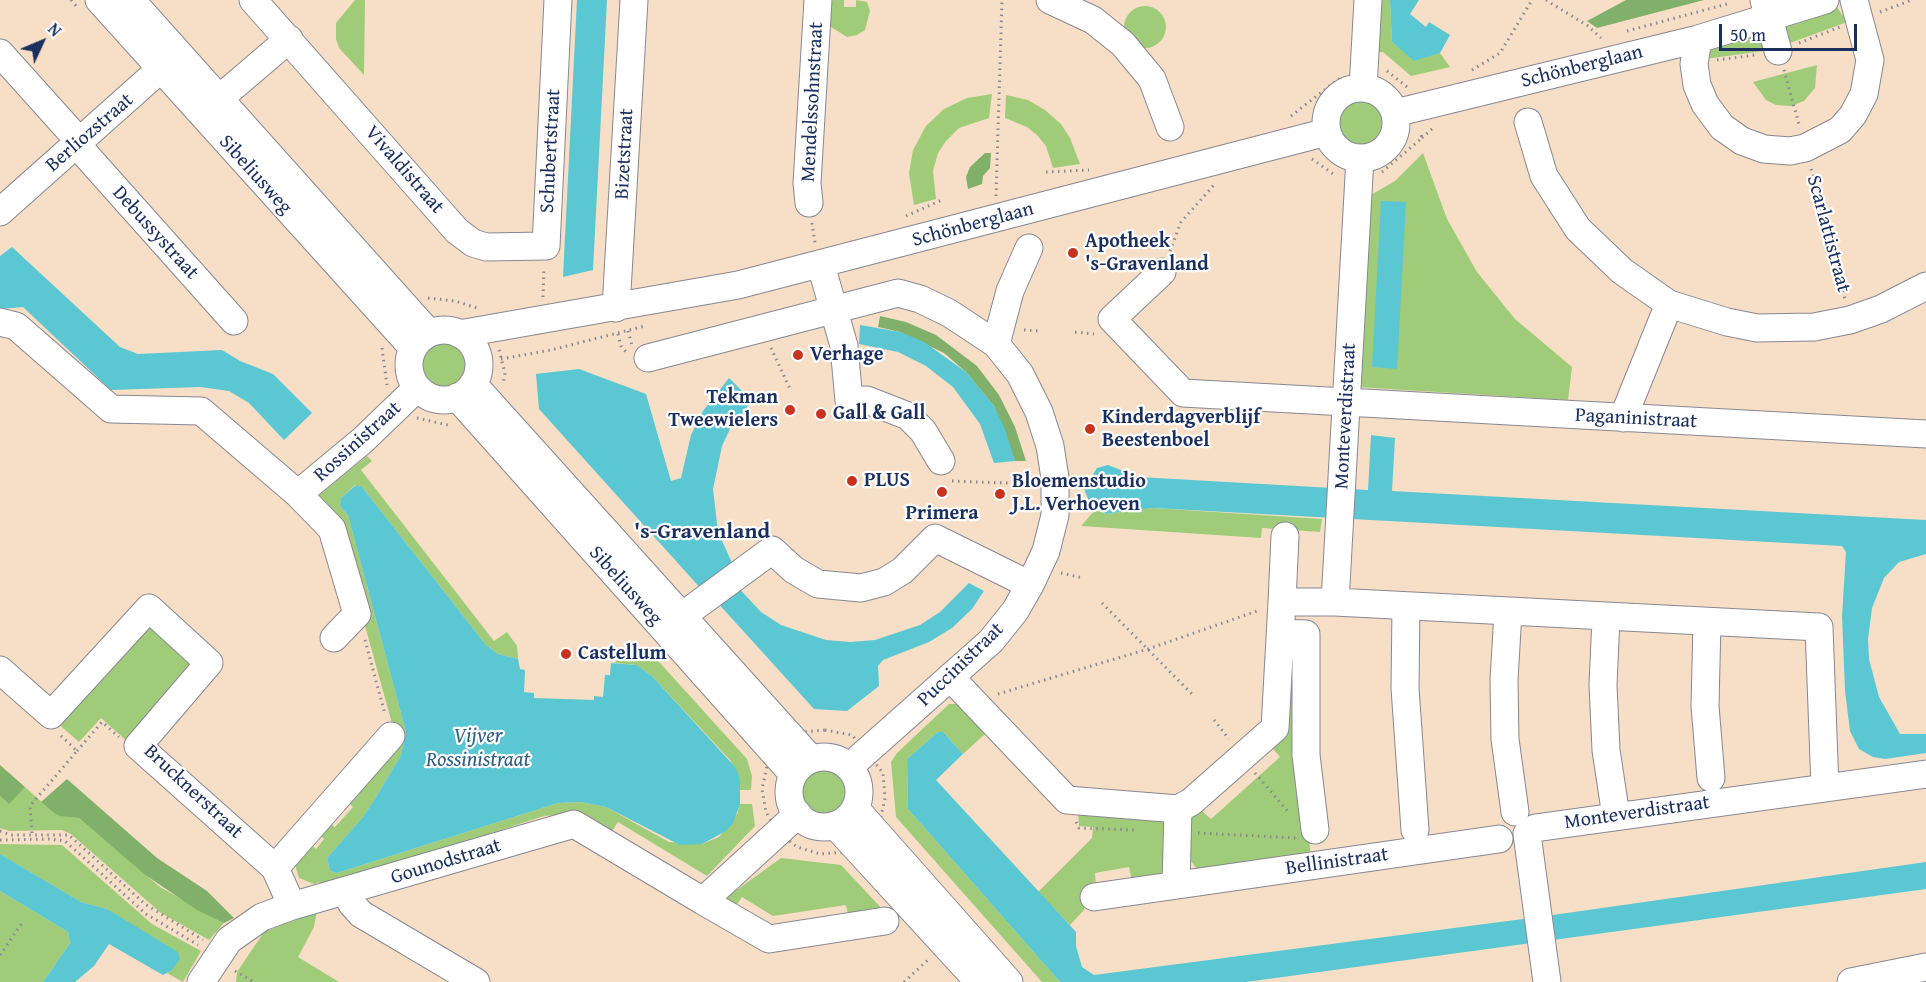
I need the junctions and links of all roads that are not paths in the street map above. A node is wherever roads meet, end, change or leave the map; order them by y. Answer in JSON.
{"nodes":[{"id":1,"x":99,"y":0,"type":"edge"},
{"id":2,"x":130,"y":0,"type":"edge"},
{"id":3,"x":254,"y":0,"type":"edge"},
{"id":4,"x":558,"y":0,"type":"edge"},
{"id":5,"x":634,"y":0,"type":"edge"},
{"id":6,"x":818,"y":0,"type":"edge"},
{"id":7,"x":1050,"y":0,"type":"edge"},
{"id":8,"x":1368,"y":0,"type":"edge"},
{"id":9,"x":1825,"y":0,"type":"edge"},
{"id":10,"x":1854,"y":0,"type":"edge"},
{"id":11,"x":1766,"y":8,"type":"edge"},
{"id":12,"x":289,"y":39,"type":"junction"},
{"id":13,"x":1698,"y":39,"type":"junction"},
{"id":14,"x":1778,"y":51,"type":"road end"},
{"id":15,"x":0,"y":53,"type":"edge"},
{"id":16,"x":170,"y":61,"type":"junction"},
{"id":17,"x":1363,"y":79,"type":"junction"},
{"id":18,"x":210,"y":107,"type":"junction"},
{"id":19,"x":1405,"y":111,"type":"junction"},
{"id":20,"x":1528,"y":123,"type":"dead end"},
{"id":21,"x":1170,"y":127,"type":"dead end"},
{"id":22,"x":1315,"y":135,"type":"junction"},
{"id":23,"x":79,"y":143,"type":"junction"},
{"id":24,"x":1359,"y":169,"type":"junction"},
{"id":25,"x":809,"y":203,"type":"road end"},
{"id":26,"x":2,"y":207,"type":"edge"},
{"id":27,"x":546,"y":246,"type":"joint"},
{"id":28,"x":1029,"y":248,"type":"dead end"},
{"id":29,"x":821,"y":265,"type":"junction"},
{"id":30,"x":1162,"y":272,"type":"road end"},
{"id":31,"x":1926,"y":286,"type":"edge"},
{"id":32,"x":1669,"y":304,"type":"junction"},
{"id":33,"x":616,"y":308,"type":"junction"},
{"id":34,"x":833,"y":310,"type":"junction"},
{"id":35,"x":234,"y":321,"type":"dead end"},
{"id":36,"x":0,"y":322,"type":"edge"},
{"id":37,"x":483,"y":334,"type":"junction"},
{"id":38,"x":421,"y":341,"type":"junction"},
{"id":39,"x":996,"y":344,"type":"junction"},
{"id":40,"x":644,"y":358,"type":"road end"},
{"id":41,"x":417,"y":388,"type":"junction"},
{"id":42,"x":465,"y":391,"type":"junction"},
{"id":43,"x":1347,"y":403,"type":"junction"},
{"id":44,"x":1623,"y":418,"type":"junction"},
{"id":45,"x":1926,"y":434,"type":"edge"},
{"id":46,"x":944,"y":471,"type":"road end"},
{"id":47,"x":298,"y":494,"type":"junction"},
{"id":48,"x":1285,"y":536,"type":"dead end"},
{"id":49,"x":1030,"y":585,"type":"junction"},
{"id":50,"x":1282,"y":602,"type":"junction"},
{"id":51,"x":1335,"y":602,"type":"junction"},
{"id":52,"x":1406,"y":607,"type":"junction"},
{"id":53,"x":693,"y":608,"type":"dead end"},
{"id":54,"x":1508,"y":612,"type":"junction"},
{"id":55,"x":1606,"y":618,"type":"junction"},
{"id":56,"x":1707,"y":622,"type":"junction"},
{"id":57,"x":1281,"y":633,"type":"junction"},
{"id":58,"x":334,"y":638,"type":"dead end"},
{"id":59,"x":0,"y":670,"type":"edge"},
{"id":60,"x":950,"y":676,"type":"junction"},
{"id":61,"x":391,"y":736,"type":"road end"},
{"id":62,"x":802,"y":767,"type":"junction"},
{"id":63,"x":849,"y":767,"type":"junction"},
{"id":64,"x":1926,"y":774,"type":"edge"},
{"id":65,"x":1711,"y":778,"type":"dead end"},
{"id":66,"x":1825,"y":788,"type":"junction"},
{"id":67,"x":1614,"y":803,"type":"dead end"},
{"id":68,"x":1178,"y":809,"type":"junction"},
{"id":69,"x":1515,"y":812,"type":"dead end"},
{"id":70,"x":798,"y":814,"type":"junction"},
{"id":71,"x":845,"y":816,"type":"junction"},
{"id":72,"x":1305,"y":824,"type":"road end"},
{"id":73,"x":1415,"y":830,"type":"dead end"},
{"id":74,"x":1499,"y":839,"type":"dead end"},
{"id":75,"x":275,"y":868,"type":"junction"},
{"id":76,"x":1176,"y":885,"type":"junction"},
{"id":77,"x":346,"y":892,"type":"junction"},
{"id":78,"x":1094,"y":897,"type":"dead end"},
{"id":79,"x":703,"y":901,"type":"junction"},
{"id":80,"x":292,"y":906,"type":"junction"},
{"id":81,"x":885,"y":921,"type":"dead end"},
{"id":82,"x":1926,"y":967,"type":"edge"},
{"id":83,"x":201,"y":982,"type":"edge"},
{"id":84,"x":476,"y":982,"type":"edge"},
{"id":85,"x":979,"y":982,"type":"edge"},
{"id":86,"x":1009,"y":982,"type":"edge"},
{"id":87,"x":1547,"y":982,"type":"edge"},
{"id":88,"x":1851,"y":982,"type":"edge"}],
"edges":[{"from":1,"to":16,"type":"street","name":"Sibeliusweg"},
{"from":2,"to":16,"type":"street","name":"Sibeliusweg"},
{"from":3,"to":12,"type":"street","name":"Vivaldistraat"},
{"from":4,"to":27,"type":"street","name":"Schubertstraat"},
{"from":5,"to":33,"type":"street","name":"Bizetstraat"},
{"from":6,"to":25,"type":"street","name":"Mendelssohnstraat"},
{"from":7,"to":21,"type":"street"},
{"from":8,"to":17,"type":"street"},
{"from":9,"to":11,"type":"street","name":"Schönberglaan"},
{"from":10,"to":13,"type":"street","name":"Scarlattistraat"},
{"from":11,"to":13,"type":"street","name":"Schönberglaan"},
{"from":11,"to":14,"type":"street"},
{"from":12,"to":18,"type":"street"},
{"from":12,"to":27,"type":"street","name":"Vivaldistraat"},
{"from":13,"to":19,"type":"street","name":"Schönberglaan"},
{"from":15,"to":23,"type":"street","name":"Debussystraat"},
{"from":16,"to":18,"type":"street","name":"Sibeliusweg"},
{"from":16,"to":23,"type":"street","name":"Berliozstraat"},
{"from":17,"to":19,"type":"street"},
{"from":17,"to":22,"type":"street"},
{"from":18,"to":38,"type":"street","name":"Sibeliusweg"},
{"from":19,"to":24,"type":"street"},
{"from":20,"to":32,"type":"street"},
{"from":22,"to":24,"type":"street"},
{"from":22,"to":29,"type":"street","name":"Schönberglaan"},
{"from":23,"to":26,"type":"street","name":"Berliozstraat"},
{"from":23,"to":35,"type":"street","name":"Debussystraat"},
{"from":24,"to":43,"type":"street","name":"Monteverdistraat"},
{"from":28,"to":39,"type":"street"},
{"from":29,"to":33,"type":"street","name":"Schönberglaan"},
{"from":29,"to":34,"type":"street"},
{"from":30,"to":43,"type":"street","name":"Paganinistraat"},
{"from":31,"to":32,"type":"street"},
{"from":32,"to":44,"type":"street"},
{"from":33,"to":37,"type":"street","name":"Schönberglaan"},
{"from":34,"to":39,"type":"street","name":"Puccinistraat"},
{"from":34,"to":40,"type":"street","name":"Puccinistraat"},
{"from":34,"to":46,"type":"street"},
{"from":36,"to":47,"type":"street","name":"Rossinistraat"},
{"from":37,"to":38,"type":"street"},
{"from":37,"to":42,"type":"street"},
{"from":38,"to":41,"type":"street"},
{"from":39,"to":49,"type":"street","name":"Puccinistraat"},
{"from":41,"to":42,"type":"street"},
{"from":41,"to":47,"type":"street","name":"Rossinistraat"},
{"from":42,"to":62,"type":"street","name":"Sibeliusweg"},
{"from":43,"to":44,"type":"street","name":"Paganinistraat"},
{"from":43,"to":51,"type":"street","name":"Monteverdistraat"},
{"from":44,"to":45,"type":"street","name":"Paganinistraat"},
{"from":47,"to":58,"type":"street","name":"Rossinistraat"},
{"from":48,"to":50,"type":"street"},
{"from":49,"to":53,"type":"street"},
{"from":49,"to":60,"type":"street","name":"Puccinistraat"},
{"from":50,"to":51,"type":"street"},
{"from":50,"to":57,"type":"street"},
{"from":51,"to":52,"type":"street"},
{"from":52,"to":54,"type":"street"},
{"from":52,"to":73,"type":"street"},
{"from":54,"to":55,"type":"street"},
{"from":54,"to":69,"type":"street"},
{"from":55,"to":56,"type":"street"},
{"from":55,"to":67,"type":"street","name":"Monteverdistraat"},
{"from":56,"to":65,"type":"street","name":"Monteverdistraat"},
{"from":56,"to":66,"type":"street"},
{"from":57,"to":68,"type":"street"},
{"from":57,"to":72,"type":"street","name":"Bellinistraat"},
{"from":59,"to":75,"type":"street","name":"Brucknerstraat"},
{"from":60,"to":63,"type":"street","name":"Puccinistraat"},
{"from":60,"to":68,"type":"street"},
{"from":61,"to":75,"type":"street"},
{"from":62,"to":63,"type":"street"},
{"from":62,"to":70,"type":"street"},
{"from":63,"to":71,"type":"street"},
{"from":64,"to":66,"type":"street","name":"Monteverdistraat"},
{"from":66,"to":87,"type":"street","name":"Monteverdistraat"},
{"from":68,"to":76,"type":"street"},
{"from":70,"to":71,"type":"street"},
{"from":70,"to":79,"type":"street"},
{"from":71,"to":85,"type":"street"},
{"from":71,"to":86,"type":"street"},
{"from":74,"to":76,"type":"street","name":"Bellinistraat"},
{"from":75,"to":80,"type":"street","name":"Brucknerstraat"},
{"from":76,"to":78,"type":"street","name":"Bellinistraat"},
{"from":77,"to":79,"type":"street","name":"Gounodstraat"},
{"from":77,"to":80,"type":"street","name":"Gounodstraat"},
{"from":77,"to":84,"type":"street"},
{"from":79,"to":81,"type":"street","name":"Gounodstraat"},
{"from":80,"to":83,"type":"street","name":"Gounodstraat"},
{"from":82,"to":88,"type":"street"}]}
